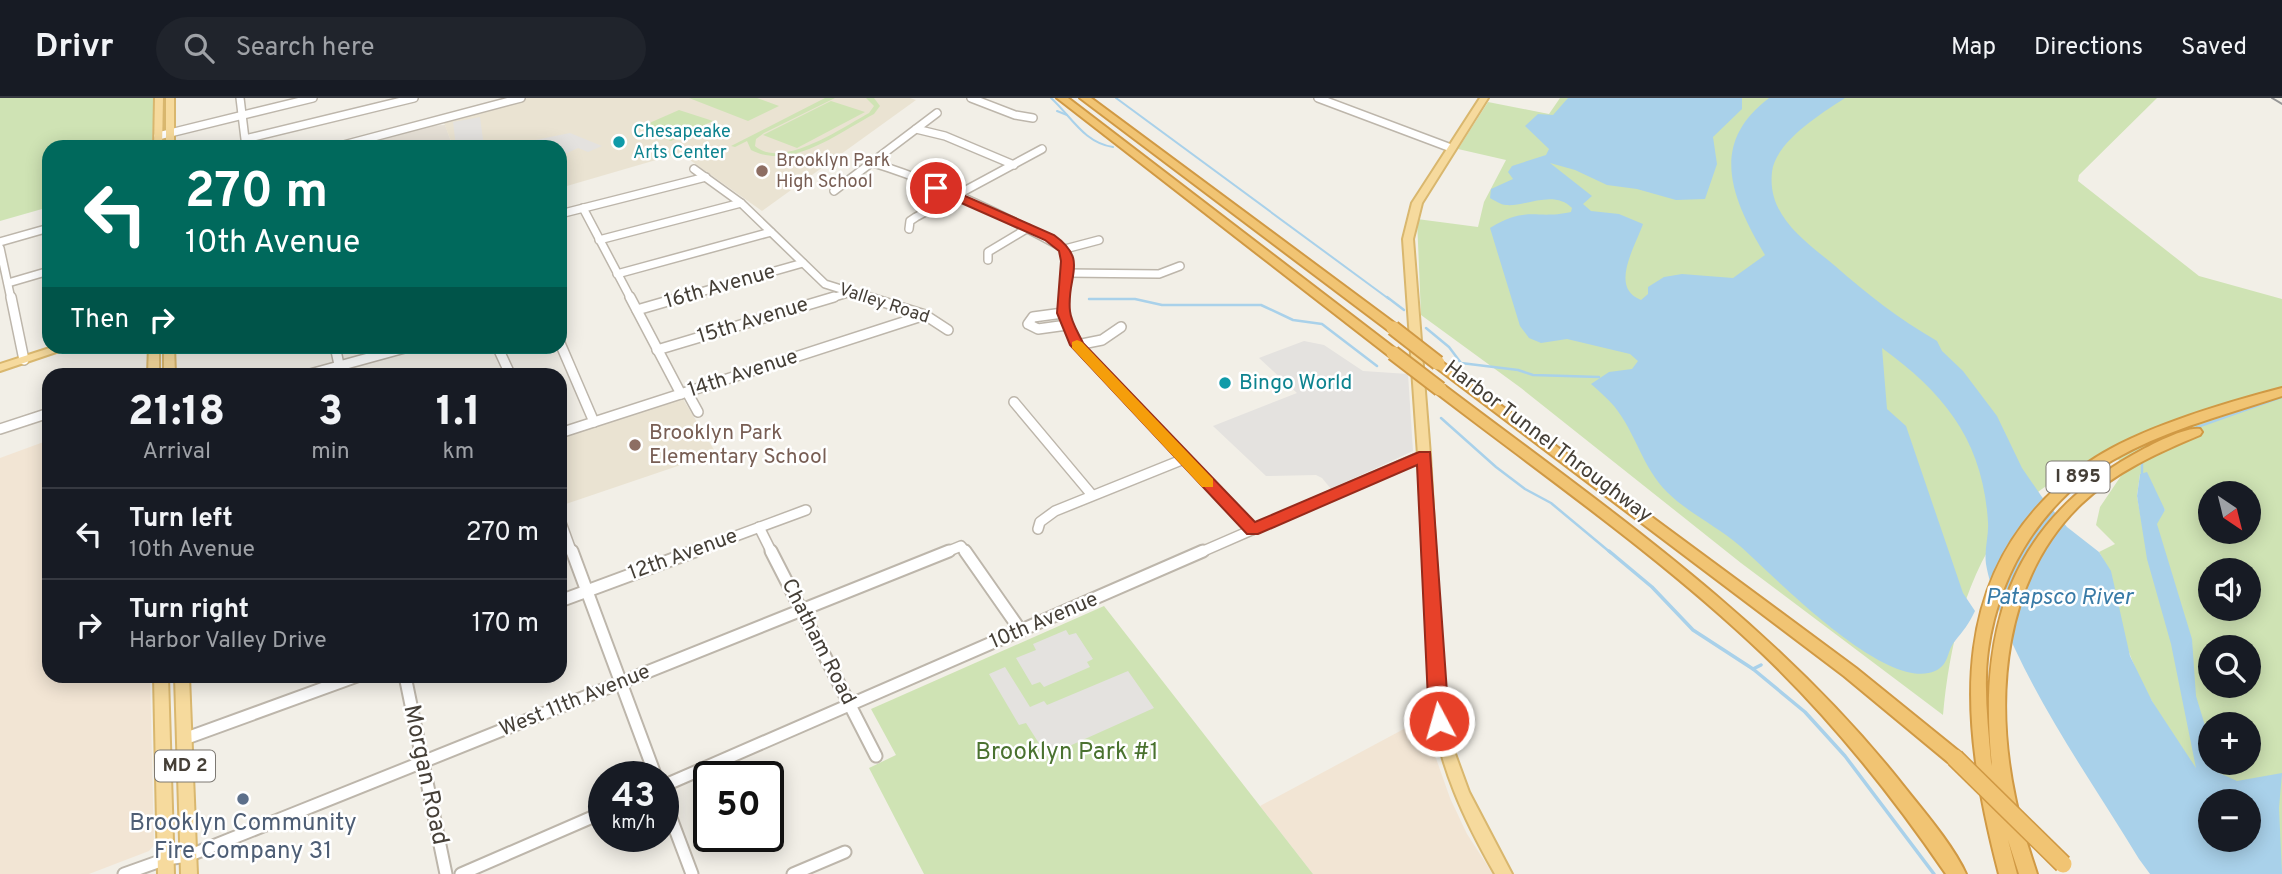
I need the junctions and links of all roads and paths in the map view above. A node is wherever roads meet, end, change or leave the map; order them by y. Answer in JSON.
{"nodes":[{"id":1,"x":159,"y":98,"type":"edge"},
{"id":2,"x":170,"y":98,"type":"edge"},
{"id":3,"x":240,"y":98,"type":"edge"},
{"id":4,"x":313,"y":98,"type":"edge"},
{"id":5,"x":414,"y":98,"type":"edge"},
{"id":6,"x":521,"y":98,"type":"edge"},
{"id":7,"x":971,"y":98,"type":"edge"},
{"id":8,"x":1062,"y":98,"type":"edge"},
{"id":9,"x":1086,"y":98,"type":"edge"},
{"id":10,"x":1318,"y":98,"type":"edge"},
{"id":11,"x":1484,"y":98,"type":"edge"},
{"id":12,"x":505,"y":100,"type":"edge"},
{"id":13,"x":937,"y":113,"type":"dead end"},
{"id":14,"x":243,"y":115,"type":"junction"},
{"id":15,"x":1033,"y":117,"type":"dead end"},
{"id":16,"x":916,"y":129,"type":"junction"},
{"id":17,"x":170,"y":133,"type":"junction"},
{"id":18,"x":158,"y":136,"type":"junction"},
{"id":19,"x":158,"y":140,"type":"edge"},
{"id":20,"x":170,"y":140,"type":"edge"},
{"id":21,"x":361,"y":140,"type":"edge"},
{"id":22,"x":1451,"y":148,"type":"junction"},
{"id":23,"x":1042,"y":149,"type":"dead end"},
{"id":24,"x":870,"y":162,"type":"junction"},
{"id":25,"x":1014,"y":165,"type":"junction"},
{"id":26,"x":694,"y":169,"type":"dead end"},
{"id":27,"x":706,"y":177,"type":"junction"},
{"id":28,"x":834,"y":191,"type":"dead end"},
{"id":29,"x":956,"y":196,"type":"junction"},
{"id":30,"x":741,"y":203,"type":"junction"},
{"id":31,"x":583,"y":208,"type":"junction"},
{"id":32,"x":567,"y":212,"type":"edge"},
{"id":33,"x":1028,"y":228,"type":"junction"},
{"id":34,"x":909,"y":229,"type":"dead end"},
{"id":35,"x":42,"y":231,"type":"edge"},
{"id":36,"x":771,"y":232,"type":"junction"},
{"id":37,"x":600,"y":240,"type":"junction"},
{"id":38,"x":1099,"y":240,"type":"dead end"},
{"id":39,"x":0,"y":242,"type":"edge"},
{"id":40,"x":0,"y":248,"type":"edge"},
{"id":41,"x":1065,"y":249,"type":"junction"},
{"id":42,"x":988,"y":260,"type":"dead end"},
{"id":43,"x":803,"y":263,"type":"junction"},
{"id":44,"x":1180,"y":265,"type":"dead end"},
{"id":45,"x":42,"y":273,"type":"edge"},
{"id":46,"x":1066,"y":273,"type":"junction"},
{"id":47,"x":617,"y":274,"type":"junction"},
{"id":48,"x":8,"y":283,"type":"junction"},
{"id":49,"x":848,"y":293,"type":"junction"},
{"id":50,"x":636,"y":310,"type":"junction"},
{"id":51,"x":1063,"y":313,"type":"junction"},
{"id":52,"x":925,"y":315,"type":"junction"},
{"id":53,"x":1067,"y":325,"type":"junction"},
{"id":54,"x":1121,"y":327,"type":"dead end"},
{"id":55,"x":948,"y":330,"type":"dead end"},
{"id":56,"x":1077,"y":345,"type":"junction"},
{"id":57,"x":657,"y":350,"type":"junction"},
{"id":58,"x":43,"y":354,"type":"edge"},
{"id":59,"x":388,"y":354,"type":"edge"},
{"id":60,"x":565,"y":354,"type":"edge"},
{"id":61,"x":24,"y":360,"type":"junction"},
{"id":62,"x":0,"y":368,"type":"edge"},
{"id":63,"x":346,"y":368,"type":"edge"},
{"id":64,"x":684,"y":393,"type":"junction"},
{"id":65,"x":2282,"y":393,"type":"edge"},
{"id":66,"x":1014,"y":402,"type":"dead end"},
{"id":67,"x":2282,"y":402,"type":"edge"},
{"id":68,"x":698,"y":412,"type":"dead end"},
{"id":69,"x":42,"y":415,"type":"edge"},
{"id":70,"x":594,"y":422,"type":"junction"},
{"id":71,"x":0,"y":429,"type":"edge"},
{"id":72,"x":567,"y":431,"type":"edge"},
{"id":73,"x":1424,"y":455,"type":"junction"},
{"id":74,"x":1184,"y":458,"type":"junction"},
{"id":75,"x":1092,"y":495,"type":"junction"},
{"id":76,"x":806,"y":510,"type":"dead end"},
{"id":77,"x":759,"y":527,"type":"junction"},
{"id":78,"x":1038,"y":529,"type":"dead end"},
{"id":79,"x":1252,"y":530,"type":"junction"},
{"id":80,"x":567,"y":539,"type":"edge"},
{"id":81,"x":586,"y":591,"type":"junction"},
{"id":82,"x":567,"y":598,"type":"edge"},
{"id":83,"x":801,"y":610,"type":"junction"},
{"id":84,"x":1021,"y":631,"type":"junction"},
{"id":85,"x":621,"y":682,"type":"junction"},
{"id":86,"x":161,"y":683,"type":"edge"},
{"id":87,"x":182,"y":683,"type":"edge"},
{"id":88,"x":338,"y":683,"type":"edge"},
{"id":89,"x":406,"y":683,"type":"edge"},
{"id":90,"x":850,"y":705,"type":"junction"},
{"id":91,"x":184,"y":739,"type":"junction"},
{"id":92,"x":876,"y":756,"type":"dead end"},
{"id":93,"x":650,"y":761,"type":"edge"},
{"id":94,"x":423,"y":762,"type":"junction"},
{"id":95,"x":679,"y":779,"type":"edge"},
{"id":96,"x":588,"y":819,"type":"edge"},
{"id":97,"x":679,"y":839,"type":"edge"},
{"id":98,"x":845,"y":852,"type":"dead end"},
{"id":99,"x":188,"y":856,"type":"junction"},
{"id":100,"x":166,"y":866,"type":"edge"},
{"id":101,"x":2068,"y":869,"type":"edge"},
{"id":102,"x":124,"y":874,"type":"edge"},
{"id":103,"x":189,"y":874,"type":"edge"},
{"id":104,"x":446,"y":874,"type":"edge"},
{"id":105,"x":461,"y":874,"type":"edge"},
{"id":106,"x":692,"y":874,"type":"edge"},
{"id":107,"x":793,"y":874,"type":"edge"},
{"id":108,"x":1504,"y":874,"type":"edge"},
{"id":109,"x":1957,"y":874,"type":"edge"},
{"id":110,"x":2008,"y":874,"type":"edge"},
{"id":111,"x":2028,"y":874,"type":"edge"}],
"edges":[{"from":1,"to":18,"type":"main road"},
{"from":2,"to":17,"type":"main road"},
{"from":3,"to":14,"type":"street"},
{"from":4,"to":14,"type":"street"},
{"from":5,"to":14,"type":"street"},
{"from":6,"to":12,"type":"street"},
{"from":7,"to":15,"type":"street"},
{"from":8,"to":109,"type":"highway","name":"Harbor Tunnel Throughway","bridge":true},
{"from":9,"to":101,"type":"highway","name":"Harbor Tunnel Throughway","bridge":true},
{"from":10,"to":22,"type":"street"},
{"from":11,"to":22,"type":"main road"},
{"from":12,"to":21,"type":"street"},
{"from":13,"to":16,"type":"street"},
{"from":14,"to":17,"type":"street"},
{"from":16,"to":24,"type":"street"},
{"from":16,"to":25,"type":"street"},
{"from":17,"to":18,"type":"street"},
{"from":17,"to":20,"type":"main road"},
{"from":18,"to":19,"type":"main road"},
{"from":22,"to":73,"type":"main road"},
{"from":23,"to":25,"type":"street"},
{"from":24,"to":28,"type":"street"},
{"from":24,"to":29,"type":"street"},
{"from":25,"to":29,"type":"street"},
{"from":26,"to":27,"type":"street","name":"Valley Road"},
{"from":27,"to":30,"type":"street","name":"Valley Road"},
{"from":27,"to":31,"type":"street"},
{"from":29,"to":33,"type":"street"},
{"from":29,"to":34,"type":"street"},
{"from":30,"to":36,"type":"street","name":"Valley Road"},
{"from":30,"to":37,"type":"street"},
{"from":31,"to":32,"type":"street"},
{"from":31,"to":37,"type":"street"},
{"from":33,"to":41,"type":"street"},
{"from":33,"to":42,"type":"street"},
{"from":35,"to":39,"type":"street"},
{"from":36,"to":43,"type":"street","name":"Valley Road"},
{"from":36,"to":47,"type":"street"},
{"from":37,"to":47,"type":"street"},
{"from":38,"to":41,"type":"street"},
{"from":40,"to":48,"type":"street"},
{"from":41,"to":46,"type":"street"},
{"from":43,"to":49,"type":"street","name":"Valley Road"},
{"from":43,"to":50,"type":"street","name":"16th Avenue"},
{"from":44,"to":46,"type":"street"},
{"from":45,"to":48,"type":"street"},
{"from":46,"to":51,"type":"street"},
{"from":47,"to":50,"type":"street"},
{"from":48,"to":61,"type":"street"},
{"from":49,"to":52,"type":"street","name":"Valley Road"},
{"from":49,"to":57,"type":"street","name":"15th Avenue"},
{"from":50,"to":57,"type":"street"},
{"from":51,"to":53,"type":"street"},
{"from":51,"to":53,"type":"street"},
{"from":52,"to":55,"type":"street","name":"Valley Road"},
{"from":52,"to":64,"type":"street","name":"14th Avenue"},
{"from":53,"to":56,"type":"street"},
{"from":54,"to":56,"type":"street"},
{"from":56,"to":74,"type":"street"},
{"from":57,"to":64,"type":"street"},
{"from":58,"to":61,"type":"main road"},
{"from":59,"to":63,"type":"street"},
{"from":60,"to":70,"type":"street"},
{"from":61,"to":62,"type":"main road"},
{"from":64,"to":68,"type":"street"},
{"from":64,"to":70,"type":"street","name":"14th Avenue"},
{"from":65,"to":110,"type":"highway","number":"I 895"},
{"from":66,"to":75,"type":"street"},
{"from":67,"to":111,"type":"highway","number":"I 895"},
{"from":69,"to":71,"type":"street"},
{"from":70,"to":72,"type":"street","name":"14th Avenue"},
{"from":73,"to":79,"type":"street","name":"10th Avenue"},
{"from":73,"to":108,"type":"main road"},
{"from":74,"to":75,"type":"street"},
{"from":74,"to":79,"type":"street"},
{"from":75,"to":78,"type":"street"},
{"from":76,"to":77,"type":"street","name":"12th Avenue"},
{"from":77,"to":81,"type":"street","name":"12th Avenue"},
{"from":77,"to":83,"type":"street","name":"Chatham Road"},
{"from":79,"to":84,"type":"street","name":"10th Avenue"},
{"from":80,"to":81,"type":"street"},
{"from":81,"to":82,"type":"street","name":"12th Avenue"},
{"from":81,"to":85,"type":"street"},
{"from":83,"to":84,"type":"street","name":"West 11th Avenue"},
{"from":83,"to":85,"type":"street","name":"West 11th Avenue"},
{"from":83,"to":90,"type":"street","name":"Chatham Road"},
{"from":84,"to":90,"type":"street","name":"10th Avenue"},
{"from":85,"to":93,"type":"street"},
{"from":85,"to":94,"type":"street","name":"West 11th Avenue"},
{"from":86,"to":100,"type":"main road","number":"MD 2"},
{"from":87,"to":91,"type":"main road","number":"MD 2"},
{"from":88,"to":91,"type":"street"},
{"from":89,"to":94,"type":"street","name":"Morgan Road"},
{"from":90,"to":92,"type":"street","name":"Chatham Road"},
{"from":90,"to":95,"type":"street","name":"10th Avenue"},
{"from":91,"to":99,"type":"main road","number":"MD 2"},
{"from":94,"to":99,"type":"street","name":"West 11th Avenue"},
{"from":94,"to":104,"type":"street","name":"Morgan Road"},
{"from":96,"to":105,"type":"street"},
{"from":97,"to":106,"type":"street"},
{"from":98,"to":107,"type":"street"},
{"from":99,"to":100,"type":"street","name":"West 11th Avenue"},
{"from":99,"to":103,"type":"main road","number":"MD 2"},
{"from":100,"to":102,"type":"street","name":"West 11th Avenue"}]}
